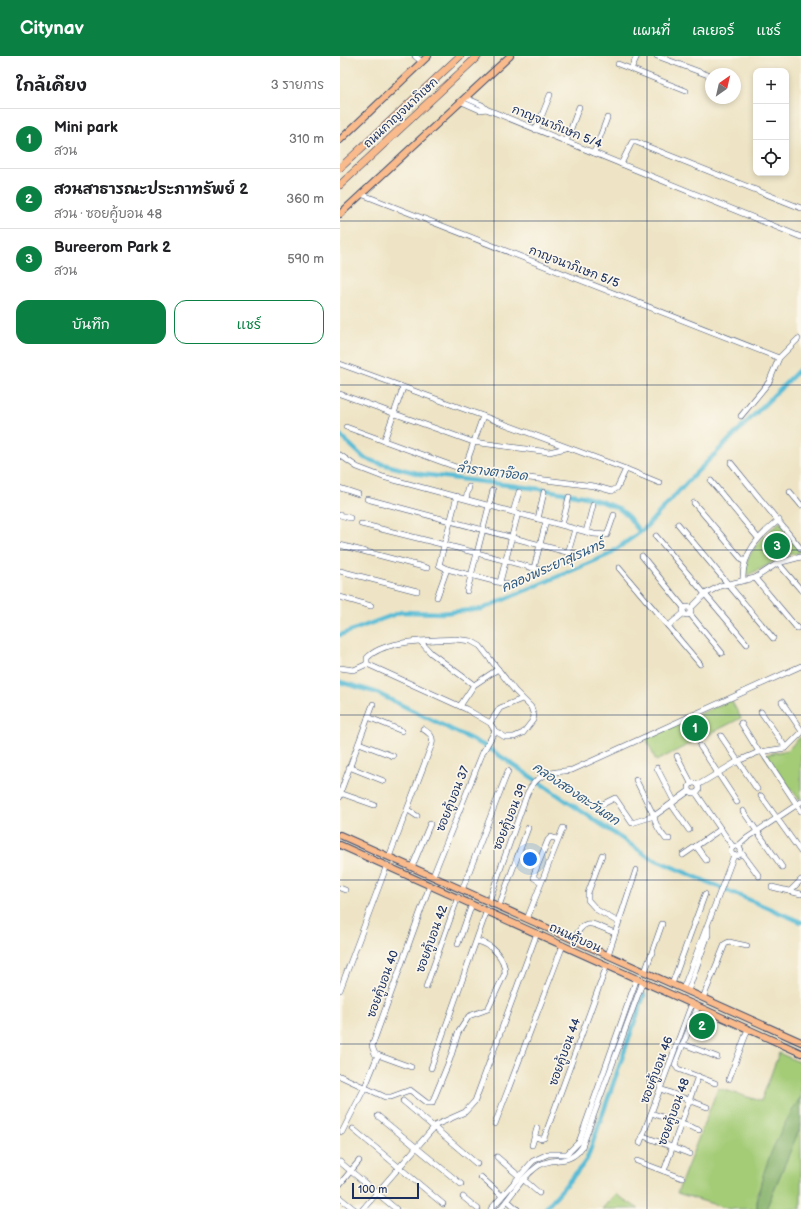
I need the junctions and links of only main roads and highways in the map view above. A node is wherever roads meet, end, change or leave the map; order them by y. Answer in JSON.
{"nodes":[{"id":1,"x":428,"y":56,"type":"edge"},
{"id":2,"x":460,"y":56,"type":"edge"},
{"id":3,"x":478,"y":56,"type":"edge"},
{"id":4,"x":510,"y":56,"type":"edge"},
{"id":5,"x":340,"y":140,"type":"edge"},
{"id":6,"x":340,"y":168,"type":"edge"},
{"id":7,"x":340,"y":185,"type":"edge"},
{"id":8,"x":340,"y":214,"type":"edge"},
{"id":9,"x":340,"y":835,"type":"edge"},
{"id":10,"x":340,"y":844,"type":"edge"},
{"id":11,"x":801,"y":1042,"type":"edge"},
{"id":12,"x":801,"y":1053,"type":"edge"}],
"edges":[{"from":1,"to":5,"type":"main road"},
{"from":2,"to":6,"type":"highway","name":"ถนนกาญจนาภิเษก"},
{"from":3,"to":7,"type":"highway","name":"ถนนกาญจนาภิเษก"},
{"from":4,"to":8,"type":"main road"},
{"from":9,"to":11,"type":"main road","name":"ถนนคู้บอน"},
{"from":10,"to":12,"type":"main road","name":"ถนนคู้บอน"}]}
